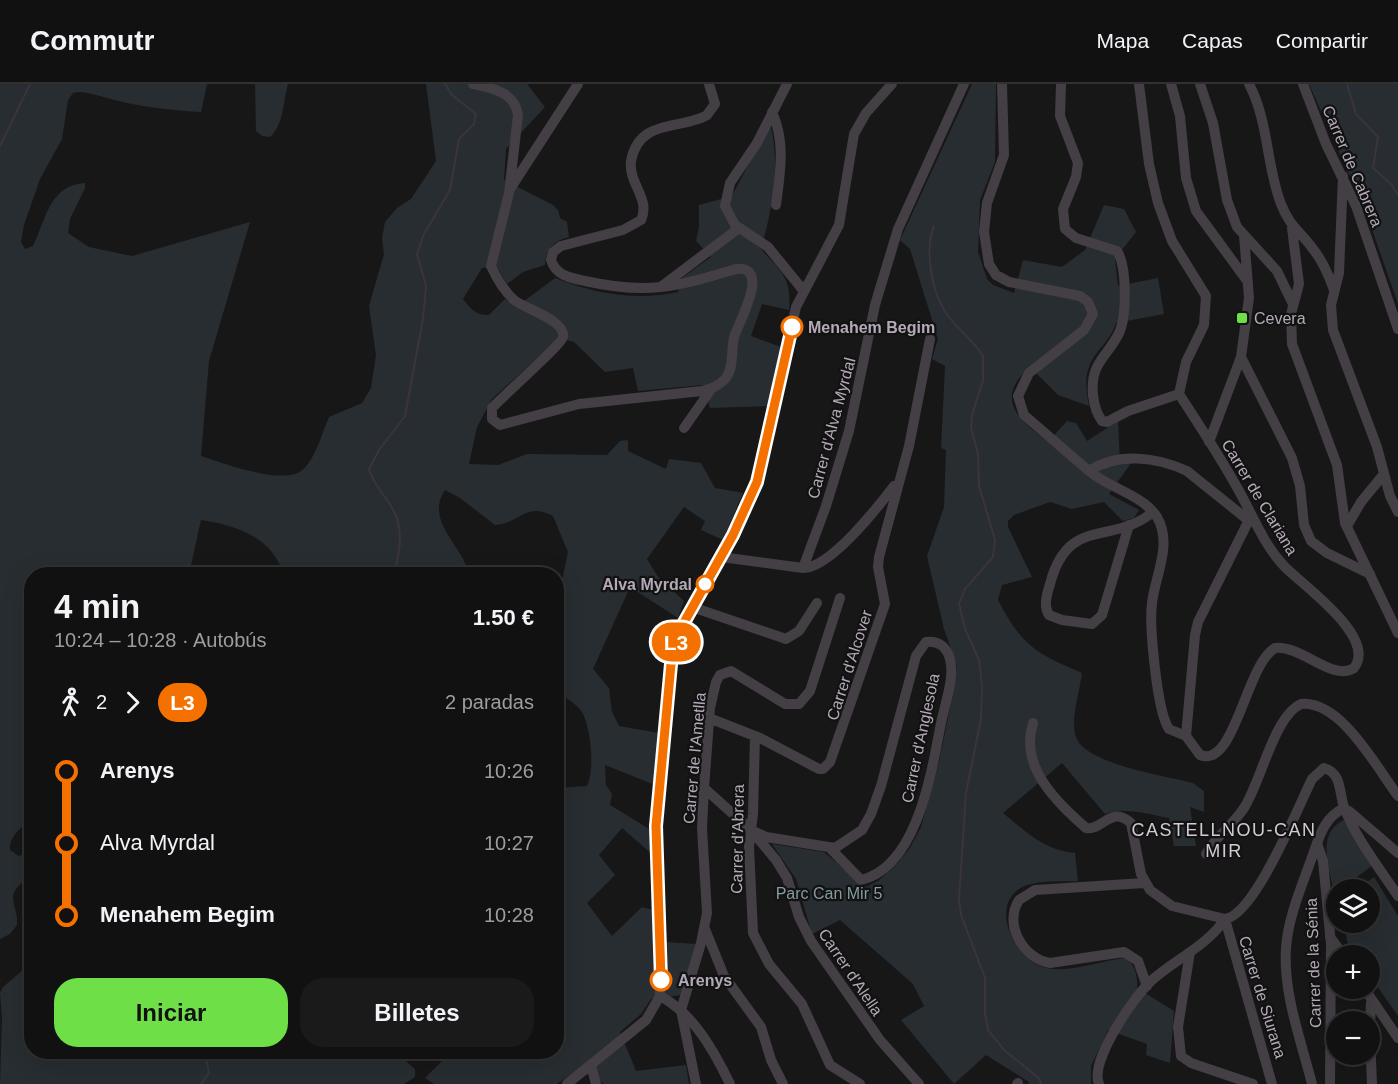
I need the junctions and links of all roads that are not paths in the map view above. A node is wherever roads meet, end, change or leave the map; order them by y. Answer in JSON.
{"nodes":[{"id":1,"x":473,"y":84,"type":"edge"},
{"id":2,"x":578,"y":84,"type":"edge"},
{"id":3,"x":708,"y":84,"type":"edge"},
{"id":4,"x":787,"y":84,"type":"edge"},
{"id":5,"x":892,"y":84,"type":"edge"},
{"id":6,"x":964,"y":84,"type":"edge"},
{"id":7,"x":1002,"y":84,"type":"edge"},
{"id":8,"x":1061,"y":84,"type":"edge"},
{"id":9,"x":1139,"y":84,"type":"edge"},
{"id":10,"x":1171,"y":84,"type":"edge"},
{"id":11,"x":1200,"y":84,"type":"edge"},
{"id":12,"x":1249,"y":84,"type":"edge"},
{"id":13,"x":1303,"y":84,"type":"edge"},
{"id":14,"x":772,"y":112,"type":"junction"},
{"id":15,"x":1343,"y":176,"type":"junction"},
{"id":16,"x":510,"y":190,"type":"junction"},
{"id":17,"x":776,"y":205,"type":"dead end"},
{"id":18,"x":739,"y":228,"type":"junction"},
{"id":19,"x":1292,"y":228,"type":"junction"},
{"id":20,"x":1244,"y":235,"type":"junction"},
{"id":21,"x":1248,"y":282,"type":"junction"},
{"id":22,"x":660,"y":288,"type":"junction"},
{"id":23,"x":804,"y":290,"type":"junction"},
{"id":24,"x":1334,"y":290,"type":"junction"},
{"id":25,"x":1293,"y":304,"type":"junction"},
{"id":26,"x":1398,"y":329,"type":"edge"},
{"id":27,"x":930,"y":339,"type":"dead end"},
{"id":28,"x":1241,"y":357,"type":"junction"},
{"id":29,"x":712,"y":388,"type":"junction"},
{"id":30,"x":1179,"y":394,"type":"junction"},
{"id":31,"x":684,"y":428,"type":"dead end"},
{"id":32,"x":1209,"y":442,"type":"junction"},
{"id":33,"x":1089,"y":471,"type":"junction"},
{"id":34,"x":1384,"y":474,"type":"junction"},
{"id":35,"x":899,"y":480,"type":"junction"},
{"id":36,"x":1153,"y":513,"type":"junction"},
{"id":37,"x":1398,"y":513,"type":"edge"},
{"id":38,"x":1250,"y":517,"type":"junction"},
{"id":39,"x":1129,"y":525,"type":"junction"},
{"id":40,"x":1347,"y":526,"type":"junction"},
{"id":41,"x":721,"y":556,"type":"junction"},
{"id":42,"x":803,"y":568,"type":"junction"},
{"id":43,"x":1370,"y":574,"type":"junction"},
{"id":44,"x":840,"y":598,"type":"dead end"},
{"id":45,"x":817,"y":603,"type":"dead end"},
{"id":46,"x":692,"y":607,"type":"junction"},
{"id":47,"x":1398,"y":633,"type":"edge"},
{"id":48,"x":709,"y":718,"type":"junction"},
{"id":49,"x":1033,"y":723,"type":"dead end"},
{"id":50,"x":755,"y":736,"type":"junction"},
{"id":51,"x":1186,"y":736,"type":"junction"},
{"id":52,"x":704,"y":788,"type":"junction"},
{"id":53,"x":1398,"y":796,"type":"edge"},
{"id":54,"x":1344,"y":807,"type":"junction"},
{"id":55,"x":751,"y":830,"type":"junction"},
{"id":56,"x":1317,"y":843,"type":"junction"},
{"id":57,"x":829,"y":847,"type":"junction"},
{"id":58,"x":1398,"y":853,"type":"edge"},
{"id":59,"x":1206,"y":854,"type":"dead end"},
{"id":60,"x":1144,"y":883,"type":"junction"},
{"id":61,"x":1398,"y":896,"type":"edge"},
{"id":62,"x":1225,"y":919,"type":"junction"},
{"id":63,"x":705,"y":929,"type":"junction"},
{"id":64,"x":1330,"y":937,"type":"junction"},
{"id":65,"x":1336,"y":945,"type":"edge"},
{"id":66,"x":1190,"y":952,"type":"junction"},
{"id":67,"x":1147,"y":986,"type":"junction"},
{"id":68,"x":660,"y":996,"type":"junction"},
{"id":69,"x":1370,"y":999,"type":"edge"},
{"id":70,"x":1371,"y":1002,"type":"junction"},
{"id":71,"x":681,"y":1010,"type":"junction"},
{"id":72,"x":1371,"y":1011,"type":"edge"},
{"id":73,"x":1398,"y":1038,"type":"edge"},
{"id":74,"x":591,"y":1065,"type":"junction"},
{"id":75,"x":1371,"y":1065,"type":"edge"},
{"id":76,"x":567,"y":1084,"type":"edge"},
{"id":77,"x":596,"y":1084,"type":"edge"},
{"id":78,"x":696,"y":1084,"type":"edge"},
{"id":79,"x":730,"y":1084,"type":"edge"},
{"id":80,"x":783,"y":1084,"type":"edge"},
{"id":81,"x":860,"y":1084,"type":"edge"},
{"id":82,"x":919,"y":1084,"type":"edge"},
{"id":83,"x":1099,"y":1084,"type":"edge"},
{"id":84,"x":1253,"y":1084,"type":"edge"},
{"id":85,"x":1272,"y":1084,"type":"edge"},
{"id":86,"x":1312,"y":1084,"type":"edge"},
{"id":87,"x":1330,"y":1084,"type":"edge"},
{"id":88,"x":1372,"y":1084,"type":"edge"}],
"edges":[{"from":1,"to":16,"type":"street"},
{"from":2,"to":16,"type":"street"},
{"from":3,"to":22,"type":"street"},
{"from":4,"to":14,"type":"street"},
{"from":5,"to":23,"type":"street"},
{"from":6,"to":42,"type":"street","name":"Carrer d'Alva Myrdal"},
{"from":7,"to":33,"type":"street"},
{"from":8,"to":30,"type":"street"},
{"from":9,"to":30,"type":"street"},
{"from":10,"to":21,"type":"street"},
{"from":11,"to":20,"type":"street"},
{"from":12,"to":19,"type":"street"},
{"from":13,"to":15,"type":"street","name":"Carrer de Cabrera"},
{"from":14,"to":17,"type":"street"},
{"from":14,"to":18,"type":"street"},
{"from":15,"to":24,"type":"street"},
{"from":15,"to":26,"type":"street","name":"Carrer de Cabrera"},
{"from":16,"to":29,"type":"street"},
{"from":18,"to":22,"type":"street"},
{"from":18,"to":23,"type":"street"},
{"from":19,"to":24,"type":"street"},
{"from":19,"to":25,"type":"street"},
{"from":20,"to":21,"type":"street"},
{"from":20,"to":25,"type":"street"},
{"from":21,"to":28,"type":"street"},
{"from":22,"to":29,"type":"street"},
{"from":23,"to":41,"type":"street"},
{"from":24,"to":34,"type":"street"},
{"from":25,"to":40,"type":"street"},
{"from":27,"to":35,"type":"street","name":"Carrer d'Alcover"},
{"from":28,"to":32,"type":"street"},
{"from":28,"to":43,"type":"street"},
{"from":29,"to":31,"type":"street"},
{"from":30,"to":32,"type":"street","name":"Carrer de Clariana"},
{"from":32,"to":38,"type":"street","name":"Carrer de Clariana"},
{"from":33,"to":36,"type":"street"},
{"from":33,"to":38,"type":"street"},
{"from":34,"to":37,"type":"street"},
{"from":34,"to":40,"type":"street"},
{"from":35,"to":42,"type":"street"},
{"from":35,"to":50,"type":"street","name":"Carrer d'Alcover"},
{"from":36,"to":39,"type":"street"},
{"from":36,"to":51,"type":"street"},
{"from":38,"to":51,"type":"street"},
{"from":38,"to":51,"type":"street","name":"Carrer de Clariana"},
{"from":39,"to":39,"type":"street"},
{"from":40,"to":43,"type":"street"},
{"from":41,"to":42,"type":"street"},
{"from":41,"to":46,"type":"street"},
{"from":43,"to":47,"type":"street"},
{"from":44,"to":48,"type":"street","name":"Carrer de l'Ametlla"},
{"from":45,"to":46,"type":"street"},
{"from":46,"to":68,"type":"street"},
{"from":48,"to":50,"type":"street","name":"Carrer d'Alcover"},
{"from":48,"to":52,"type":"street","name":"Carrer de l'Ametlla"},
{"from":49,"to":60,"type":"street"},
{"from":50,"to":55,"type":"street","name":"Carrer d'Abrera"},
{"from":52,"to":55,"type":"street","name":"Carrer d'Alella"},
{"from":52,"to":63,"type":"street","name":"Carrer de l'Ametlla"},
{"from":53,"to":59,"type":"street"},
{"from":54,"to":56,"type":"street"},
{"from":54,"to":58,"type":"street"},
{"from":54,"to":61,"type":"street"},
{"from":54,"to":62,"type":"street"},
{"from":55,"to":57,"type":"street"},
{"from":55,"to":81,"type":"street","name":"Carrer d'Abrera"},
{"from":55,"to":82,"type":"street","name":"Carrer d'Alella"},
{"from":56,"to":64,"type":"street","name":"Carrer de la Sénia"},
{"from":56,"to":86,"type":"street"},
{"from":57,"to":57,"type":"street","name":"Carrer d'Anglesola"},
{"from":60,"to":62,"type":"street"},
{"from":60,"to":67,"type":"street"},
{"from":62,"to":66,"type":"street"},
{"from":62,"to":85,"type":"street","name":"Carrer de Siurana"},
{"from":63,"to":71,"type":"street","name":"Carrer de l'Ametlla"},
{"from":63,"to":80,"type":"street"},
{"from":64,"to":65,"type":"street"},
{"from":64,"to":87,"type":"street","name":"Carrer de la Sénia"},
{"from":66,"to":67,"type":"street"},
{"from":66,"to":84,"type":"street"},
{"from":67,"to":83,"type":"street"},
{"from":68,"to":71,"type":"street"},
{"from":68,"to":74,"type":"street"},
{"from":69,"to":70,"type":"street"},
{"from":70,"to":72,"type":"street"},
{"from":70,"to":73,"type":"street"},
{"from":71,"to":78,"type":"street"},
{"from":71,"to":79,"type":"street"},
{"from":74,"to":76,"type":"street"},
{"from":74,"to":77,"type":"street"},
{"from":75,"to":88,"type":"street"}]}
